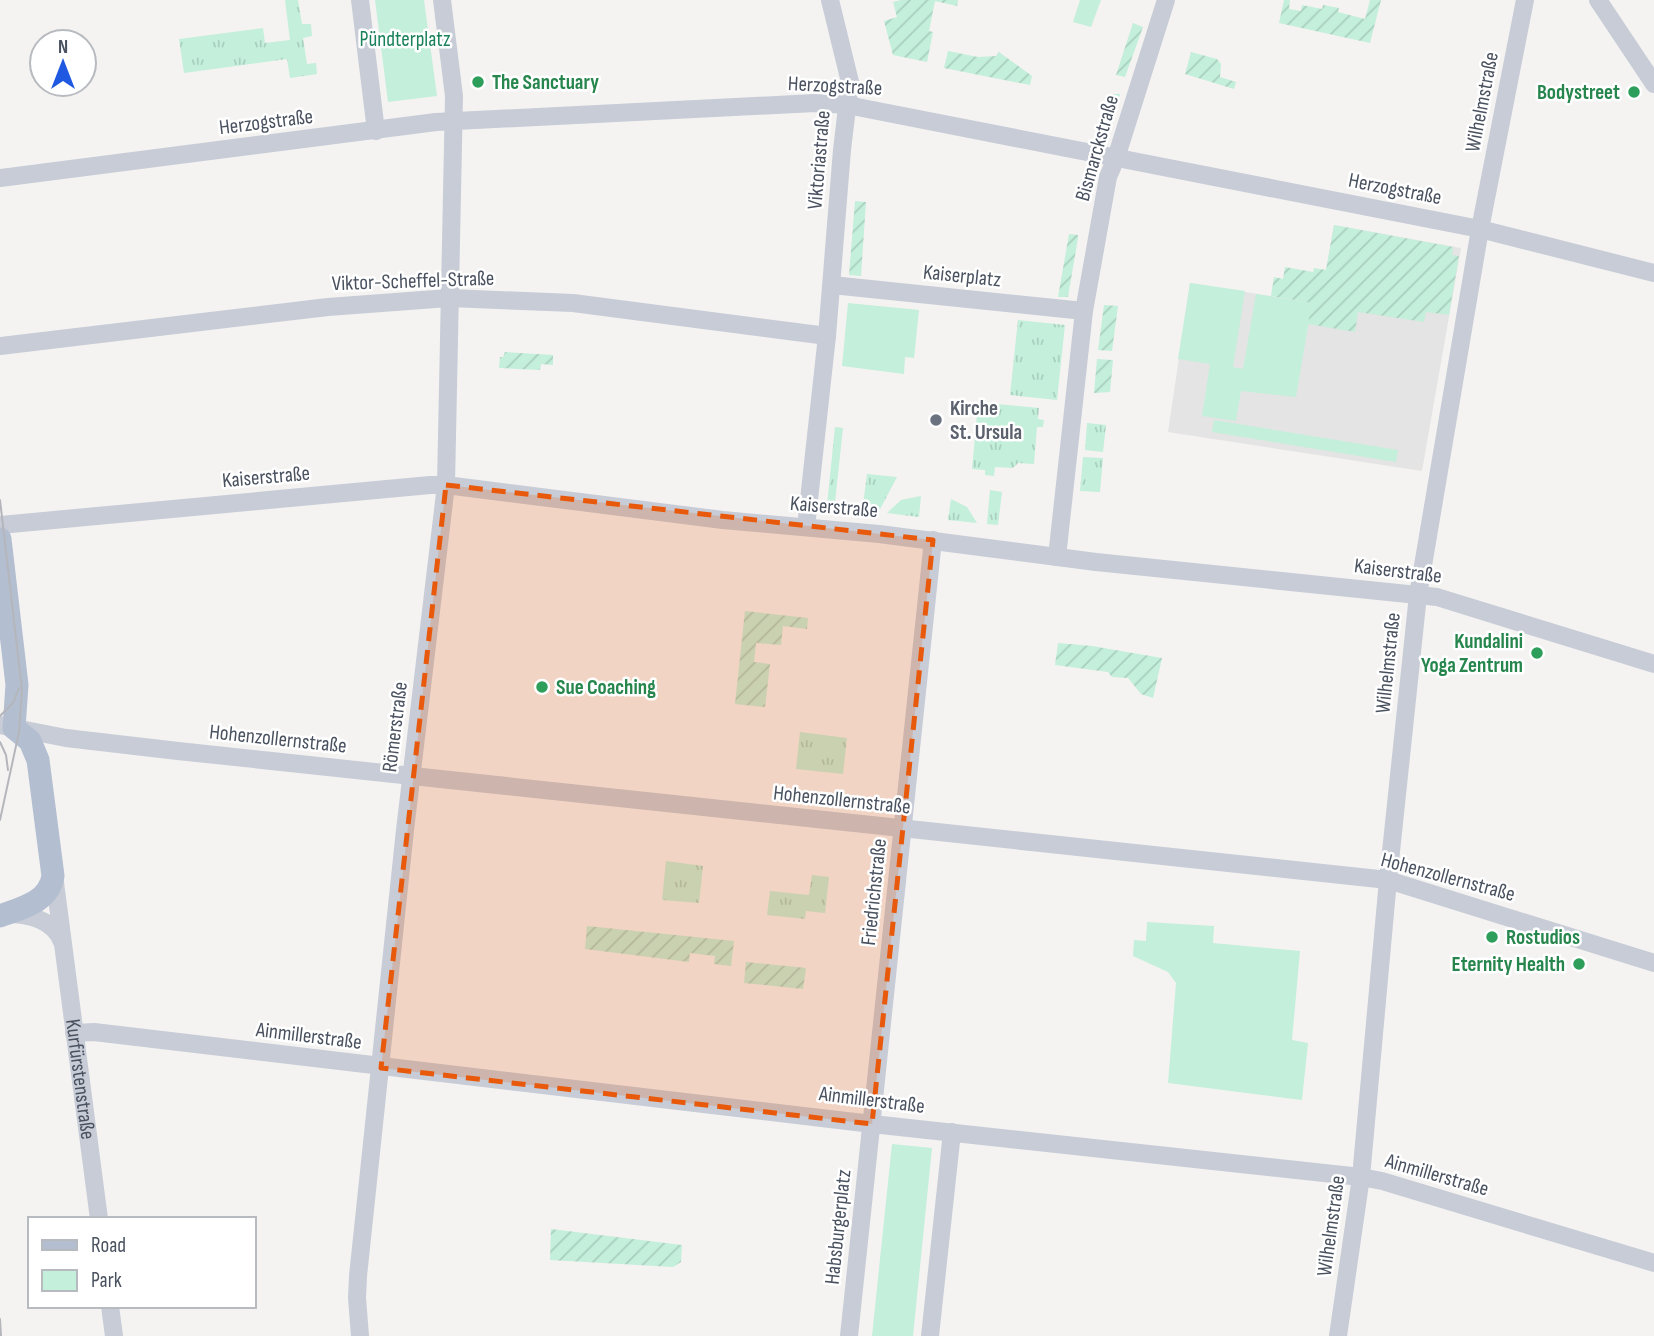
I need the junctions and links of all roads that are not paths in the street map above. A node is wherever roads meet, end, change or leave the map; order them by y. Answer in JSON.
{"nodes":[{"id":1,"x":360,"y":0,"type":"edge"},
{"id":2,"x":442,"y":0,"type":"edge"},
{"id":3,"x":830,"y":0,"type":"edge"},
{"id":4,"x":1166,"y":0,"type":"edge"},
{"id":5,"x":1525,"y":0,"type":"edge"},
{"id":6,"x":1598,"y":0,"type":"edge"},
{"id":7,"x":1654,"y":84,"type":"edge"},
{"id":8,"x":847,"y":105,"type":"junction"},
{"id":9,"x":454,"y":121,"type":"junction"},
{"id":10,"x":376,"y":131,"type":"junction"},
{"id":11,"x":1116,"y":158,"type":"junction"},
{"id":12,"x":0,"y":178,"type":"edge"},
{"id":13,"x":1480,"y":229,"type":"junction"},
{"id":14,"x":1654,"y":273,"type":"edge"},
{"id":15,"x":832,"y":285,"type":"junction"},
{"id":16,"x":449,"y":298,"type":"junction"},
{"id":17,"x":1084,"y":311,"type":"junction"},
{"id":18,"x":827,"y":337,"type":"junction"},
{"id":19,"x":0,"y":346,"type":"edge"},
{"id":20,"x":446,"y":485,"type":"junction"},
{"id":21,"x":0,"y":525,"type":"edge"},
{"id":22,"x":806,"y":527,"type":"junction"},
{"id":23,"x":0,"y":540,"type":"edge"},
{"id":24,"x":933,"y":540,"type":"junction"},
{"id":25,"x":1057,"y":557,"type":"junction"},
{"id":26,"x":1418,"y":595,"type":"junction"},
{"id":27,"x":1654,"y":664,"type":"edge"},
{"id":28,"x":4,"y":733,"type":"edge"},
{"id":29,"x":412,"y":776,"type":"junction"},
{"id":30,"x":904,"y":829,"type":"junction"},
{"id":31,"x":53,"y":872,"type":"junction"},
{"id":32,"x":1388,"y":880,"type":"junction"},
{"id":33,"x":2,"y":915,"type":"edge"},
{"id":34,"x":62,"y":942,"type":"junction"},
{"id":35,"x":1654,"y":963,"type":"edge"},
{"id":36,"x":75,"y":1033,"type":"junction"},
{"id":37,"x":381,"y":1068,"type":"junction"},
{"id":38,"x":872,"y":1124,"type":"junction"},
{"id":39,"x":952,"y":1132,"type":"junction"},
{"id":40,"x":1361,"y":1177,"type":"junction"},
{"id":41,"x":99,"y":1217,"type":"edge"},
{"id":42,"x":1654,"y":1263,"type":"edge"},
{"id":43,"x":110,"y":1308,"type":"edge"},
{"id":44,"x":114,"y":1336,"type":"edge"},
{"id":45,"x":360,"y":1336,"type":"edge"},
{"id":46,"x":849,"y":1336,"type":"edge"},
{"id":47,"x":930,"y":1336,"type":"edge"},
{"id":48,"x":1338,"y":1336,"type":"edge"}],
"edges":[{"from":1,"to":10,"type":"street"},
{"from":2,"to":9,"type":"street"},
{"from":3,"to":8,"type":"street","name":"Viktoriastraße"},
{"from":4,"to":11,"type":"street","name":"Bismarckstraße"},
{"from":5,"to":13,"type":"street","name":"Wilhelmstraße"},
{"from":6,"to":7,"type":"street"},
{"from":8,"to":9,"type":"street","name":"Herzogstraße"},
{"from":8,"to":11,"type":"street","name":"Herzogstraße"},
{"from":8,"to":15,"type":"street","name":"Viktoriastraße"},
{"from":9,"to":10,"type":"street","name":"Herzogstraße"},
{"from":9,"to":16,"type":"street","name":"Römerstraße"},
{"from":10,"to":12,"type":"street","name":"Herzogstraße"},
{"from":11,"to":13,"type":"street","name":"Herzogstraße"},
{"from":11,"to":17,"type":"street","name":"Bismarckstraße"},
{"from":13,"to":14,"type":"street","name":"Herzogstraße"},
{"from":13,"to":26,"type":"street","name":"Wilhelmstraße"},
{"from":15,"to":17,"type":"street","name":"Kaiserplatz"},
{"from":15,"to":18,"type":"street"},
{"from":16,"to":18,"type":"street","name":"Viktor-Scheffel-Straße"},
{"from":16,"to":19,"type":"street","name":"Viktor-Scheffel-Straße"},
{"from":16,"to":20,"type":"street","name":"Römerstraße"},
{"from":17,"to":25,"type":"street"},
{"from":18,"to":22,"type":"street"},
{"from":20,"to":21,"type":"street","name":"Kaiserstraße"},
{"from":20,"to":22,"type":"street","name":"Kaiserstraße"},
{"from":20,"to":29,"type":"street","name":"Römerstraße"},
{"from":22,"to":24,"type":"street","name":"Kaiserstraße"},
{"from":23,"to":28,"type":"main road"},
{"from":24,"to":25,"type":"street","name":"Kaiserstraße"},
{"from":24,"to":30,"type":"street","name":"Friedrichstraße"},
{"from":25,"to":26,"type":"street","name":"Kaiserstraße"},
{"from":26,"to":27,"type":"street","name":"Kaiserstraße"},
{"from":26,"to":32,"type":"street","name":"Wilhelmstraße"},
{"from":28,"to":29,"type":"street","name":"Hohenzollernstraße"},
{"from":28,"to":31,"type":"main road"},
{"from":29,"to":30,"type":"street","name":"Hohenzollernstraße"},
{"from":29,"to":37,"type":"street","name":"Römerstraße"},
{"from":30,"to":32,"type":"street","name":"Hohenzollernstraße"},
{"from":30,"to":38,"type":"street","name":"Friedrichstraße"},
{"from":31,"to":33,"type":"main road"},
{"from":31,"to":34,"type":"street","name":"Kurfürstenstraße"},
{"from":32,"to":35,"type":"street","name":"Hohenzollernstraße"},
{"from":32,"to":40,"type":"street","name":"Wilhelmstraße"},
{"from":33,"to":34,"type":"street"},
{"from":34,"to":36,"type":"street","name":"Kurfürstenstraße"},
{"from":36,"to":37,"type":"street","name":"Ainmillerstraße"},
{"from":36,"to":41,"type":"street","name":"Kurfürstenstraße"},
{"from":37,"to":38,"type":"street","name":"Ainmillerstraße"},
{"from":37,"to":45,"type":"street","name":"Römerstraße"},
{"from":38,"to":39,"type":"street","name":"Ainmillerstraße"},
{"from":38,"to":46,"type":"street","name":"Habsburgerplatz"},
{"from":39,"to":40,"type":"street","name":"Ainmillerstraße"},
{"from":39,"to":47,"type":"street"},
{"from":40,"to":42,"type":"street","name":"Ainmillerstraße"},
{"from":40,"to":48,"type":"street","name":"Wilhelmstraße"},
{"from":43,"to":44,"type":"street"}]}
